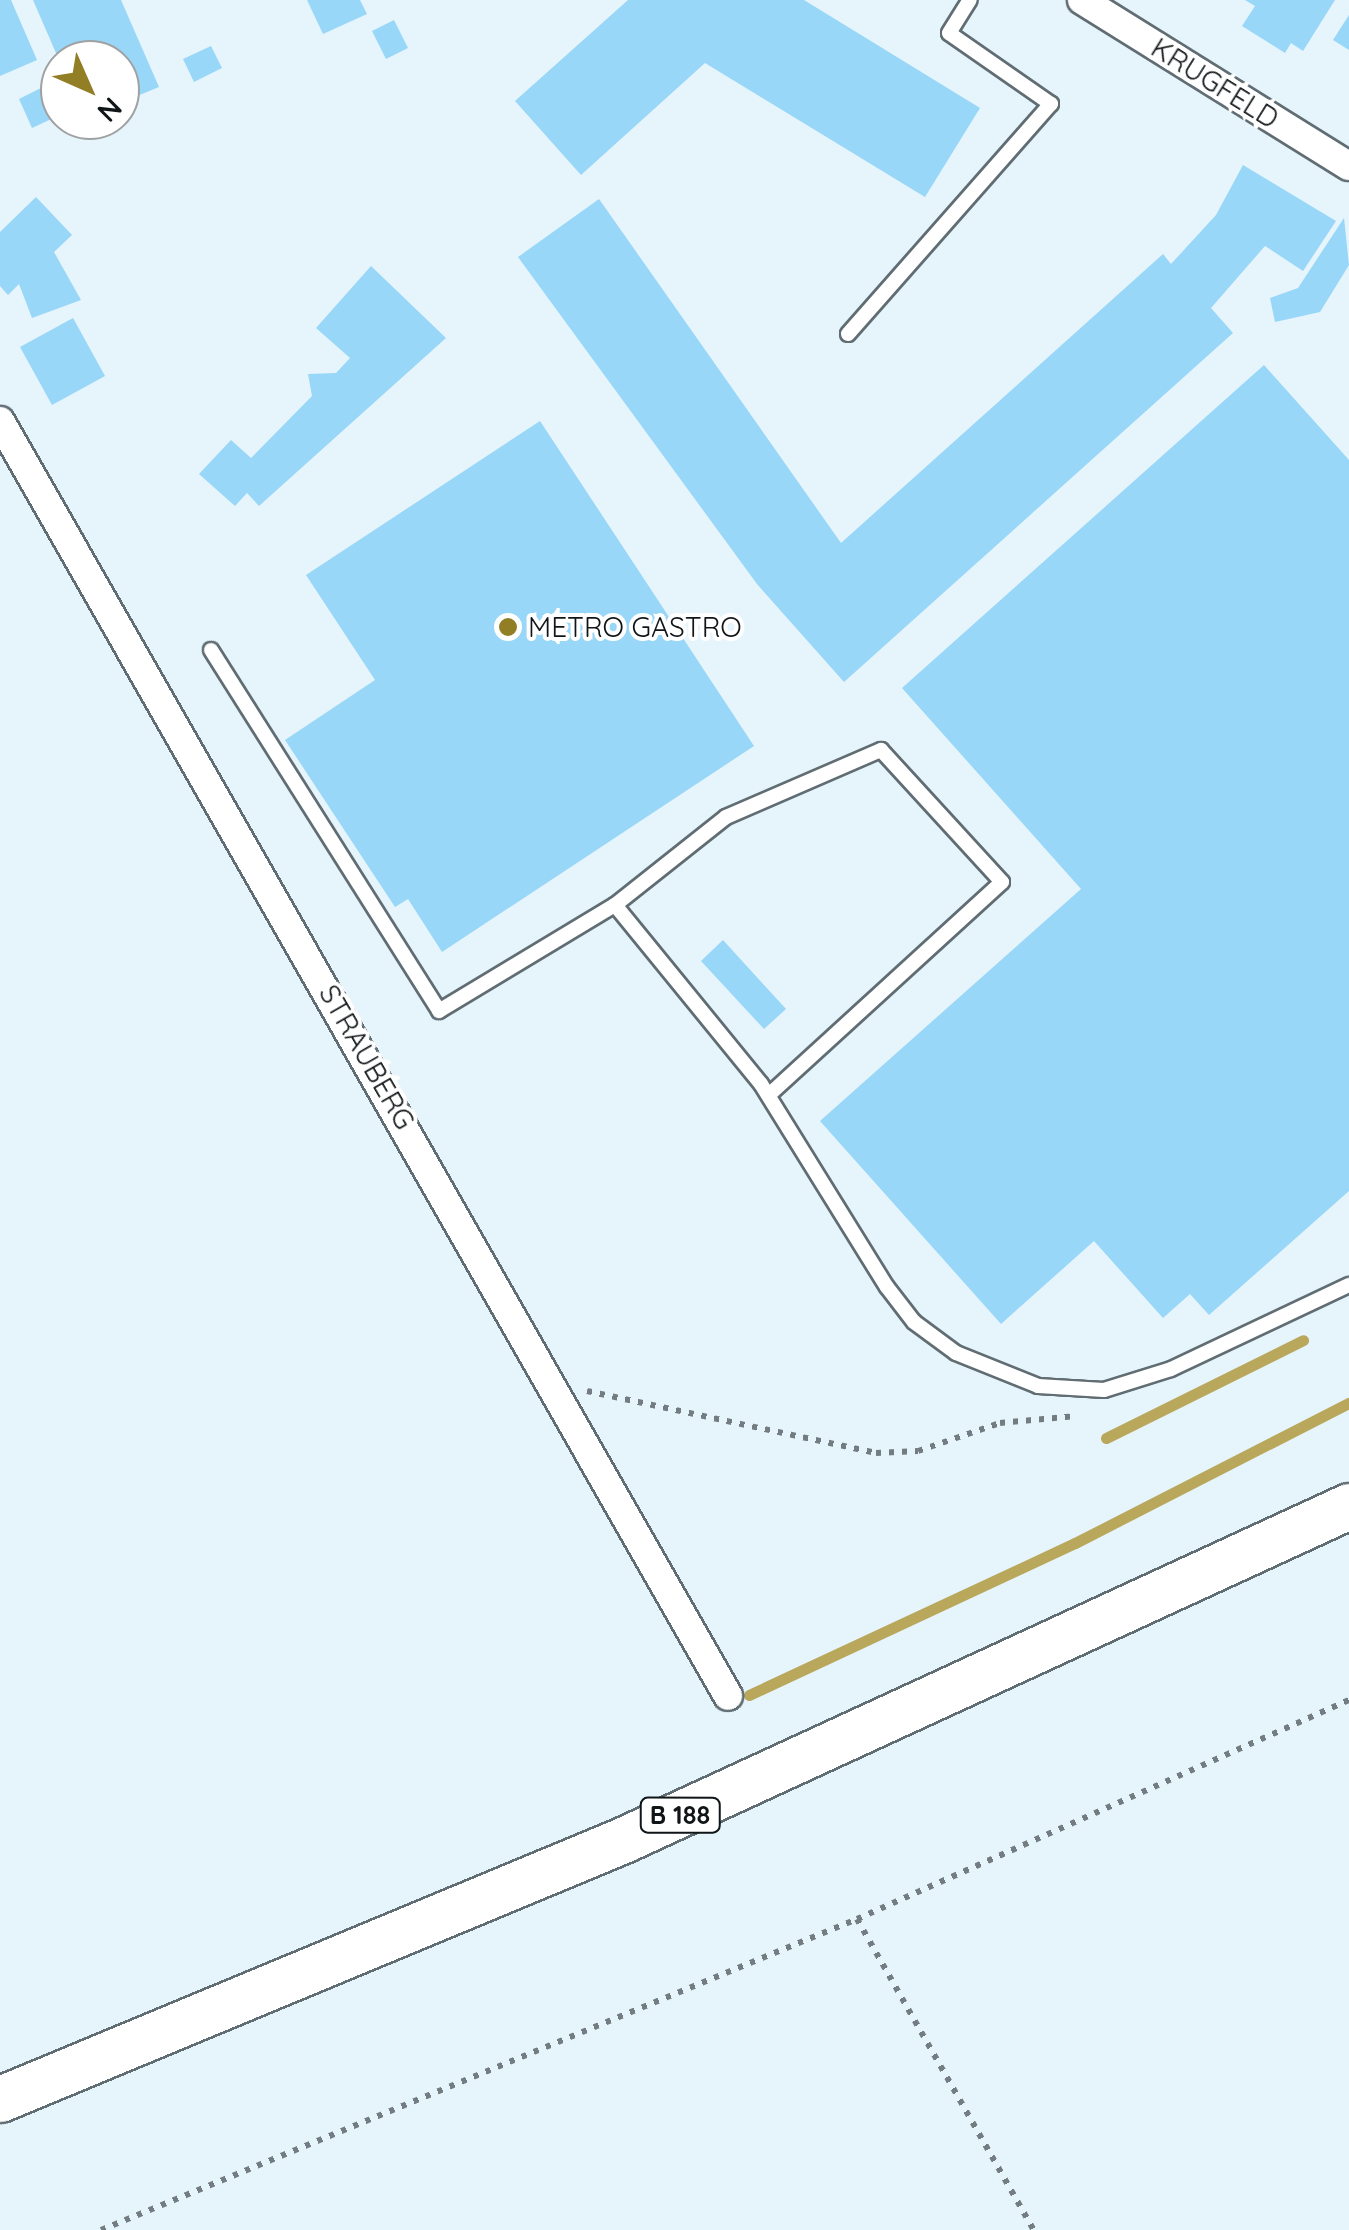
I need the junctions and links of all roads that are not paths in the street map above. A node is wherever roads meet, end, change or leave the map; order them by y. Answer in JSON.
{"nodes":[{"id":1,"x":970,"y":0,"type":"edge"},
{"id":2,"x":1082,"y":0,"type":"edge"},
{"id":3,"x":1349,"y":166,"type":"edge"},
{"id":4,"x":848,"y":334,"type":"dead end"},
{"id":5,"x":0,"y":421,"type":"edge"},
{"id":6,"x":212,"y":650,"type":"dead end"},
{"id":7,"x":615,"y":905,"type":"junction"},
{"id":8,"x":769,"y":1095,"type":"junction"},
{"id":9,"x":1349,"y":1286,"type":"edge"},
{"id":10,"x":1349,"y":1506,"type":"edge"},
{"id":11,"x":728,"y":1696,"type":"dead end"},
{"id":12,"x":0,"y":2099,"type":"edge"}],
"edges":[{"from":1,"to":4,"type":"lane"},
{"from":2,"to":3,"type":"street","name":"KRUGFELD"},
{"from":5,"to":11,"type":"street","name":"STRAUBERG"},
{"from":6,"to":7,"type":"lane"},
{"from":7,"to":8,"type":"lane"},
{"from":7,"to":8,"type":"lane"},
{"from":8,"to":9,"type":"lane"},
{"from":10,"to":12,"type":"main road","number":"B 188"}]}
